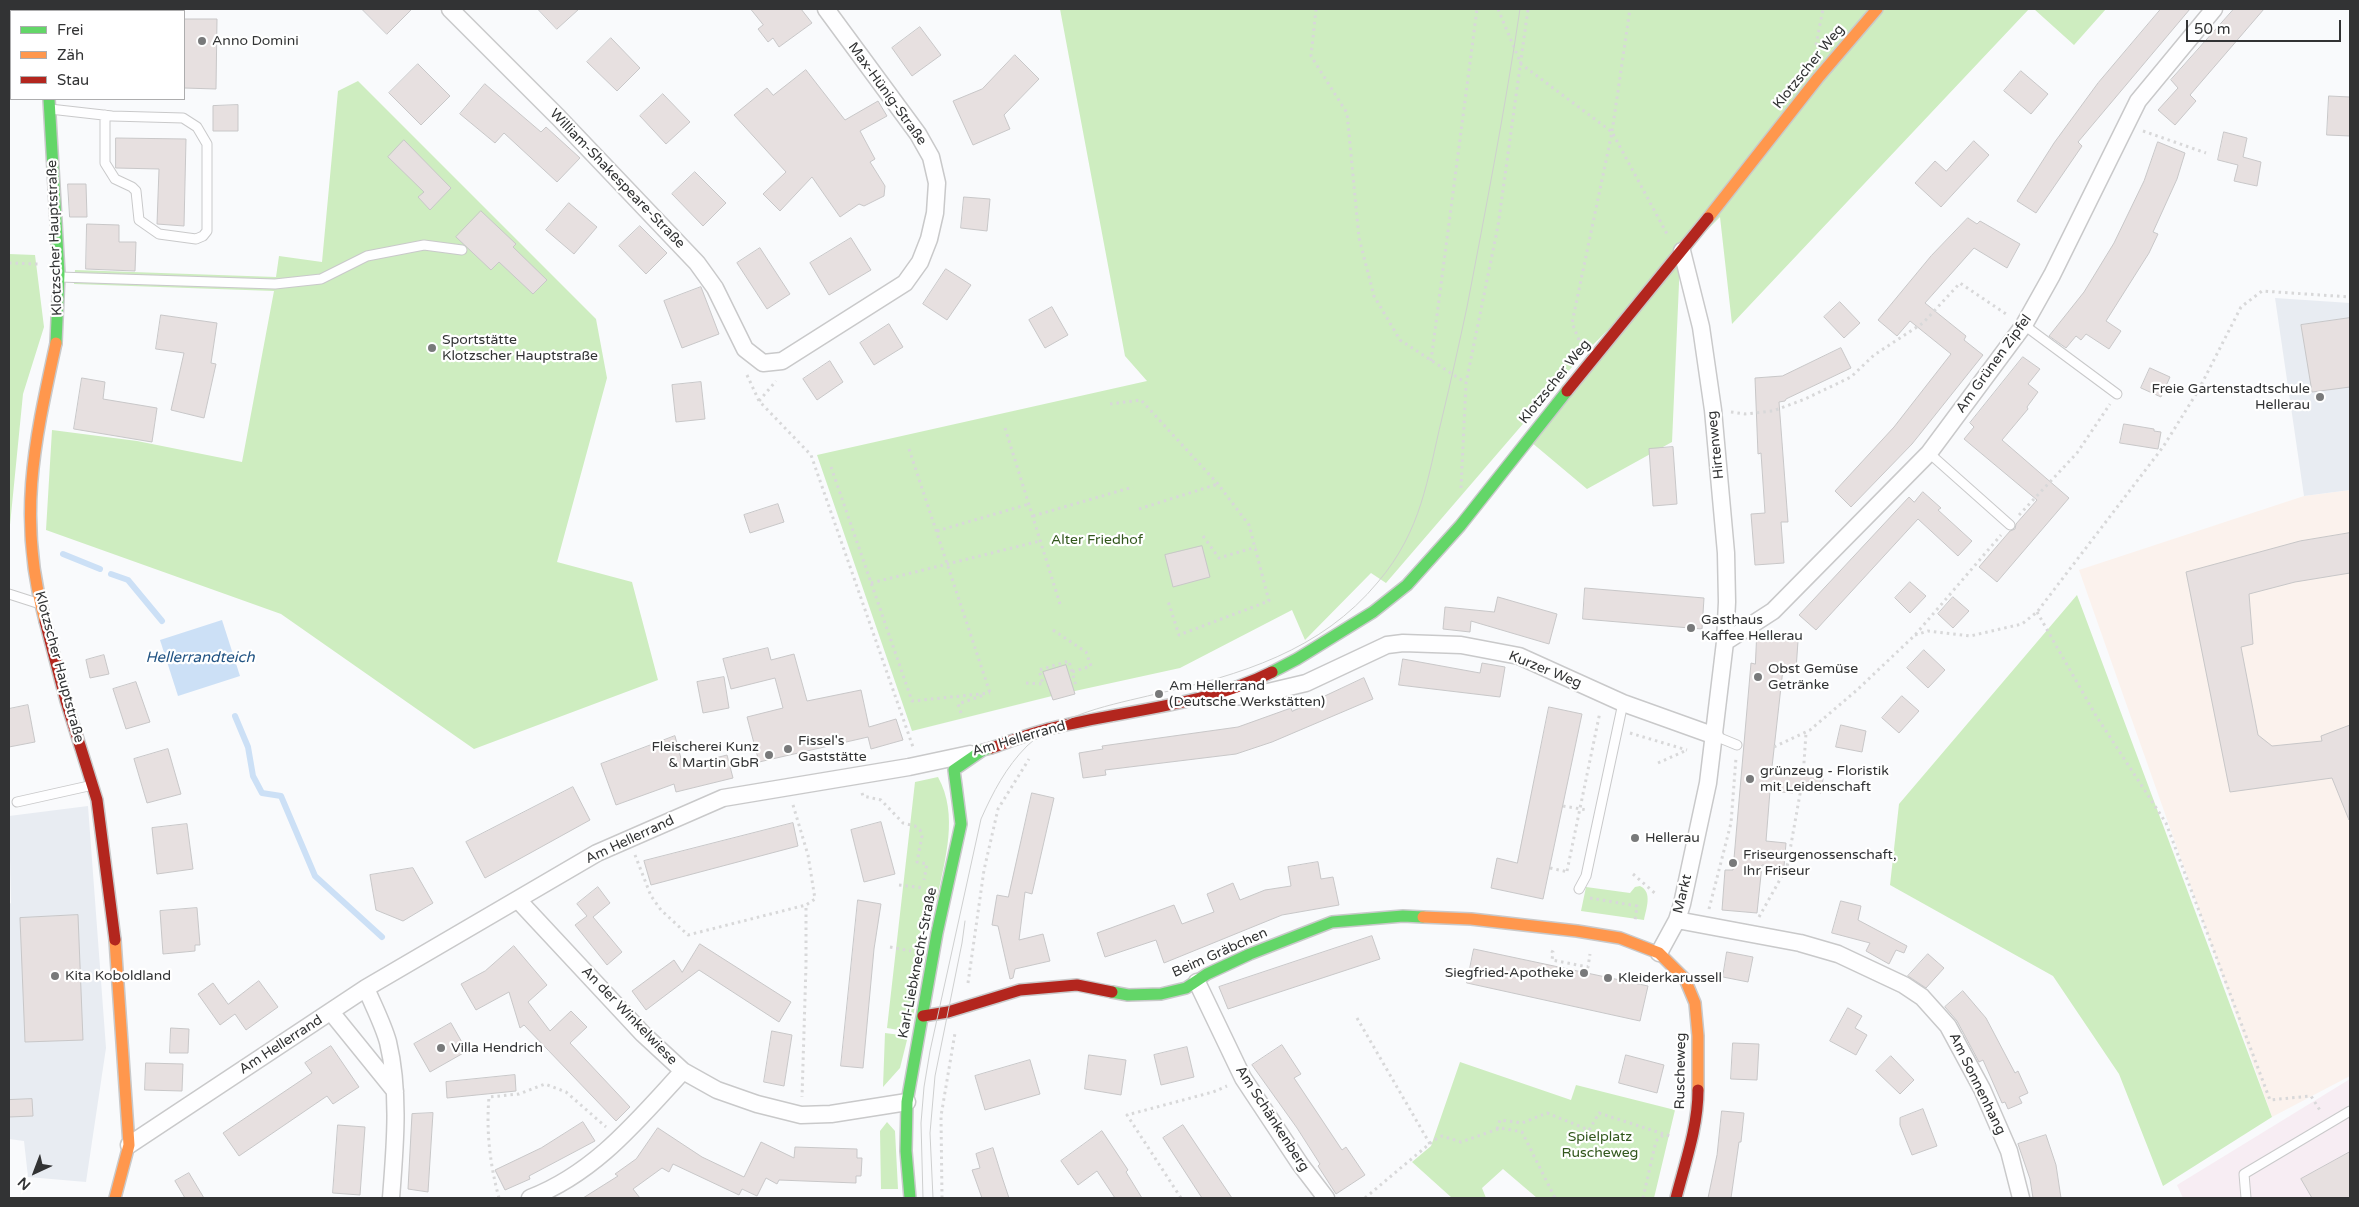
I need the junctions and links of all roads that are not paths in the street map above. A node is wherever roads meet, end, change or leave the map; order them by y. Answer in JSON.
{"nodes":[{"id":1,"x":450,"y":9,"type":"edge"},
{"id":2,"x":826,"y":9,"type":"edge"},
{"id":3,"x":1877,"y":9,"type":"edge"},
{"id":4,"x":2214,"y":9,"type":"edge"},
{"id":5,"x":49,"y":104,"type":"edge"},
{"id":6,"x":105,"y":115,"type":"junction"},
{"id":7,"x":462,"y":250,"type":"dead end"},
{"id":8,"x":1682,"y":251,"type":"junction"},
{"id":9,"x":59,"y":277,"type":"junction"},
{"id":10,"x":2024,"y":325,"type":"junction"},
{"id":11,"x":763,"y":363,"type":"joint"},
{"id":12,"x":2116,"y":394,"type":"dead end"},
{"id":13,"x":1929,"y":453,"type":"junction"},
{"id":14,"x":2010,"y":524,"type":"dead end"},
{"id":15,"x":9,"y":594,"type":"edge"},
{"id":16,"x":40,"y":604,"type":"junction"},
{"id":17,"x":1725,"y":642,"type":"junction"},
{"id":18,"x":1196,"y":699,"type":"junction"},
{"id":19,"x":1623,"y":703,"type":"junction"},
{"id":20,"x":1715,"y":736,"type":"junction"},
{"id":21,"x":1737,"y":745,"type":"dead end"},
{"id":22,"x":984,"y":750,"type":"junction"},
{"id":23,"x":93,"y":785,"type":"junction"},
{"id":24,"x":16,"y":802,"type":"dead end"},
{"id":25,"x":1579,"y":889,"type":"dead end"},
{"id":26,"x":518,"y":900,"type":"junction"},
{"id":27,"x":1677,"y":920,"type":"junction"},
{"id":28,"x":1660,"y":953,"type":"junction"},
{"id":29,"x":1197,"y":982,"type":"junction"},
{"id":30,"x":366,"y":988,"type":"junction"},
{"id":31,"x":331,"y":1012,"type":"junction"},
{"id":32,"x":923,"y":1016,"type":"junction"},
{"id":33,"x":683,"y":1071,"type":"junction"},
{"id":34,"x":395,"y":1091,"type":"junction"},
{"id":35,"x":907,"y":1102,"type":"junction"},
{"id":36,"x":2350,"y":1111,"type":"edge"},
{"id":37,"x":129,"y":1145,"type":"junction"},
{"id":38,"x":115,"y":1198,"type":"edge"},
{"id":39,"x":391,"y":1198,"type":"edge"},
{"id":40,"x":530,"y":1198,"type":"edge"},
{"id":41,"x":910,"y":1198,"type":"edge"},
{"id":42,"x":1326,"y":1198,"type":"edge"},
{"id":43,"x":1676,"y":1198,"type":"edge"},
{"id":44,"x":2022,"y":1198,"type":"edge"},
{"id":45,"x":2246,"y":1198,"type":"edge"}],
"edges":[{"from":1,"to":11,"type":"street","name":"William-Shakespeare-Straße"},
{"from":2,"to":11,"type":"street","name":"Max-Hünig-Straße"},
{"from":3,"to":8,"type":"street","name":"Klotzscher Weg"},
{"from":4,"to":10,"type":"street","name":"Am Grünen Zipfel"},
{"from":5,"to":6,"type":"lane"},
{"from":5,"to":9,"type":"street","name":"Klotzscher Hauptstraße"},
{"from":6,"to":6,"type":"lane"},
{"from":7,"to":9,"type":"lane"},
{"from":8,"to":17,"type":"street","name":"Hirtenweg"},
{"from":8,"to":18,"type":"street","name":"Klotzscher Weg"},
{"from":9,"to":16,"type":"street","name":"Klotzscher Hauptstraße"},
{"from":10,"to":12,"type":"lane"},
{"from":10,"to":13,"type":"street","name":"Am Grünen Zipfel"},
{"from":13,"to":14,"type":"lane"},
{"from":13,"to":17,"type":"street","name":"Am Grünen Zipfel"},
{"from":15,"to":16,"type":"lane"},
{"from":16,"to":23,"type":"street","name":"Klotzscher Hauptstraße"},
{"from":17,"to":20,"type":"street","name":"Markt"},
{"from":18,"to":19,"type":"street","name":"Kurzer Weg"},
{"from":18,"to":22,"type":"street","name":"Am Hellerrand"},
{"from":19,"to":20,"type":"street","name":"Kurzer Weg"},
{"from":19,"to":25,"type":"lane"},
{"from":20,"to":21,"type":"lane"},
{"from":20,"to":27,"type":"street","name":"Markt"},
{"from":22,"to":26,"type":"street","name":"Am Hellerrand"},
{"from":22,"to":32,"type":"street","name":"Karl-Liebknecht-Straße"},
{"from":23,"to":24,"type":"lane"},
{"from":23,"to":37,"type":"street","name":"Klotzscher Hauptstraße"},
{"from":26,"to":30,"type":"street","name":"Am Hellerrand"},
{"from":26,"to":33,"type":"street","name":"An der Winkelwiese"},
{"from":27,"to":28,"type":"street","name":"Markt"},
{"from":27,"to":44,"type":"street","name":"Am Sonnenhang"},
{"from":28,"to":29,"type":"street","name":"Beim Gräbchen"},
{"from":28,"to":43,"type":"street","name":"Ruscheweg"},
{"from":29,"to":32,"type":"street","name":"Beim Gräbchen"},
{"from":29,"to":42,"type":"street","name":"Am Schänkenberg"},
{"from":30,"to":31,"type":"street","name":"Am Hellerrand"},
{"from":30,"to":34,"type":"street"},
{"from":31,"to":34,"type":"street"},
{"from":31,"to":37,"type":"street","name":"Am Hellerrand"},
{"from":32,"to":35,"type":"street","name":"Karl-Liebknecht-Straße"},
{"from":33,"to":35,"type":"street","name":"An der Winkelwiese"},
{"from":33,"to":40,"type":"street"},
{"from":34,"to":39,"type":"street"},
{"from":35,"to":41,"type":"street","name":"Karl-Liebknecht-Straße"},
{"from":36,"to":45,"type":"lane"},
{"from":37,"to":38,"type":"street","name":"Klotzscher Hauptstraße"}]}
